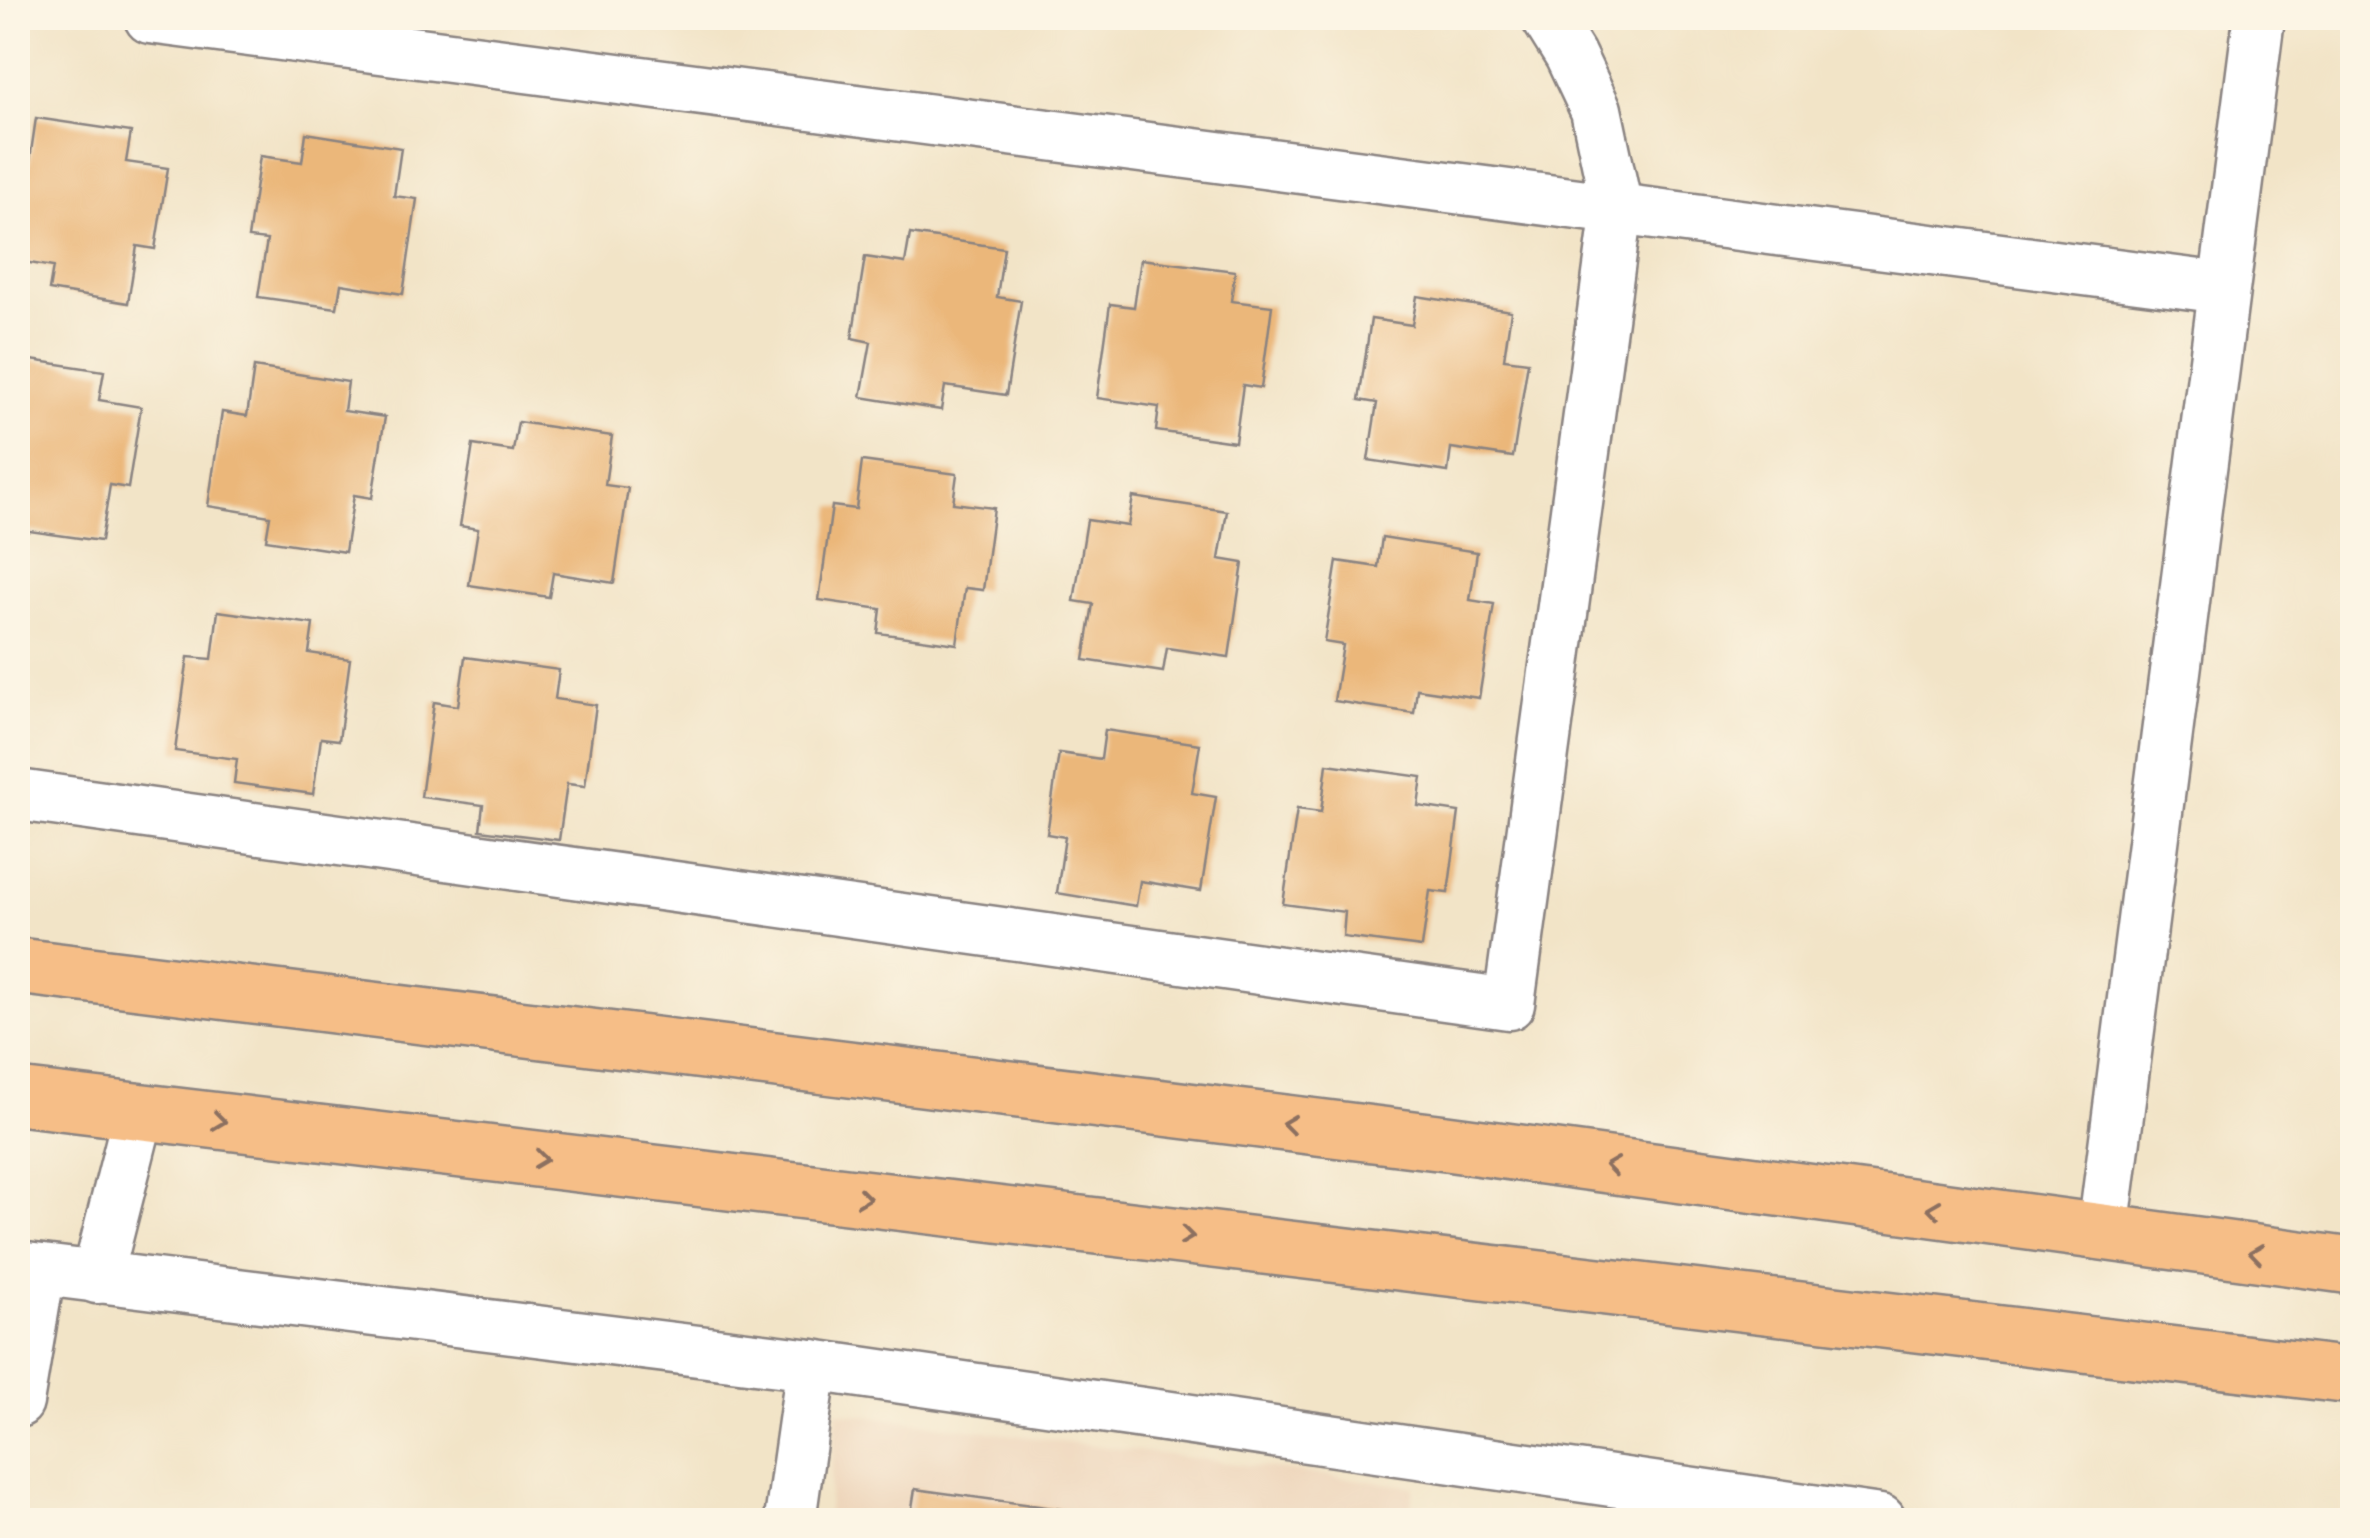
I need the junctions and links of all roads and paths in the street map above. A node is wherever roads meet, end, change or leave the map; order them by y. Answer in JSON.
{"nodes":[{"id":1,"x":150,"y":18,"type":"edge"},
{"id":2,"x":1547,"y":18,"type":"edge"},
{"id":3,"x":2259,"y":18,"type":"edge"},
{"id":4,"x":1617,"y":210,"type":"junction"},
{"id":5,"x":2223,"y":288,"type":"junction"},
{"id":6,"x":18,"y":795,"type":"edge"},
{"id":7,"x":18,"y":966,"type":"edge"},
{"id":8,"x":18,"y":1098,"type":"edge"},
{"id":9,"x":139,"y":1112,"type":"junction"},
{"id":10,"x":2102,"y":1232,"type":"junction"},
{"id":11,"x":2352,"y":1266,"type":"edge"},
{"id":12,"x":29,"y":1268,"type":"edge"},
{"id":13,"x":96,"y":1278,"type":"junction"},
{"id":14,"x":812,"y":1366,"type":"junction"},
{"id":15,"x":2352,"y":1376,"type":"edge"},
{"id":16,"x":18,"y":1402,"type":"edge"},
{"id":17,"x":790,"y":1520,"type":"edge"},
{"id":18,"x":1880,"y":1520,"type":"edge"}],
"edges":[{"from":1,"to":4,"type":"street"},
{"from":2,"to":4,"type":"street"},
{"from":3,"to":5,"type":"street"},
{"from":4,"to":5,"type":"street"},
{"from":4,"to":6,"type":"street"},
{"from":5,"to":10,"type":"street"},
{"from":10,"to":7,"type":"highway","one_way":true},
{"from":8,"to":9,"type":"highway"},
{"from":9,"to":13,"type":"street"},
{"from":9,"to":15,"type":"highway","one_way":true},
{"from":11,"to":10,"type":"highway","one_way":true},
{"from":12,"to":13,"type":"street"},
{"from":12,"to":16,"type":"street"},
{"from":13,"to":14,"type":"street"},
{"from":14,"to":17,"type":"street"},
{"from":14,"to":18,"type":"street"}]}
